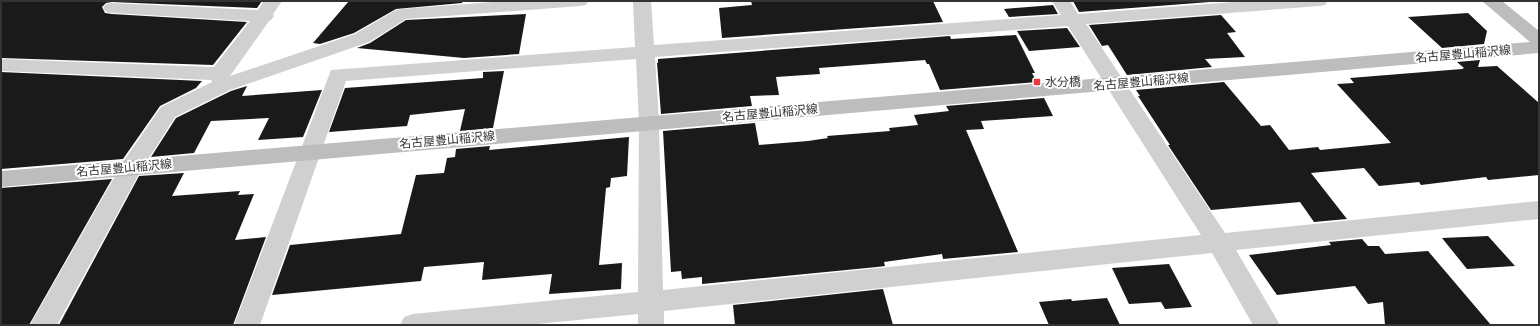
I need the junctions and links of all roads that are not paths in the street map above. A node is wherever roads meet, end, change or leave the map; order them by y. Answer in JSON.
{"nodes":[{"id":1,"x":567,"y":1,"type":"edge"},
{"id":2,"x":642,"y":1,"type":"edge"},
{"id":3,"x":1061,"y":1,"type":"edge"},
{"id":4,"x":1319,"y":1,"type":"edge"},
{"id":5,"x":1491,"y":1,"type":"edge"},
{"id":6,"x":112,"y":8,"type":"dead end"},
{"id":7,"x":269,"y":8,"type":"edge"},
{"id":8,"x":1072,"y":19,"type":"junction"},
{"id":9,"x":1539,"y":40,"type":"edge"},
{"id":10,"x":1539,"y":47,"type":"edge"},
{"id":11,"x":645,"y":52,"type":"junction"},
{"id":12,"x":1,"y":65,"type":"edge"},
{"id":13,"x":221,"y":79,"type":"junction"},
{"id":14,"x":1116,"y":84,"type":"junction"},
{"id":15,"x":649,"y":123,"type":"junction"},
{"id":16,"x":309,"y":152,"type":"junction"},
{"id":17,"x":132,"y":168,"type":"junction"},
{"id":18,"x":1,"y":179,"type":"edge"},
{"id":19,"x":1539,"y":210,"type":"edge"},
{"id":20,"x":1218,"y":242,"type":"junction"},
{"id":21,"x":651,"y":314,"type":"edge"},
{"id":22,"x":43,"y":325,"type":"edge"},
{"id":23,"x":247,"y":325,"type":"edge"},
{"id":24,"x":413,"y":325,"type":"edge"},
{"id":25,"x":1267,"y":325,"type":"edge"}],
"edges":[{"from":1,"to":13,"type":"street"},
{"from":2,"to":11,"type":"street"},
{"from":3,"to":8,"type":"street"},
{"from":4,"to":8,"type":"street"},
{"from":5,"to":9,"type":"main road"},
{"from":6,"to":7,"type":"street"},
{"from":7,"to":13,"type":"street"},
{"from":8,"to":11,"type":"street"},
{"from":8,"to":14,"type":"street"},
{"from":10,"to":14,"type":"main road","name":"名古屋豊山稲沢線"},
{"from":11,"to":15,"type":"street"},
{"from":11,"to":16,"type":"street"},
{"from":12,"to":13,"type":"street"},
{"from":13,"to":17,"type":"street"},
{"from":14,"to":15,"type":"main road","name":"名古屋豊山稲沢線"},
{"from":14,"to":20,"type":"street"},
{"from":15,"to":16,"type":"main road","name":"名古屋豊山稲沢線"},
{"from":15,"to":21,"type":"street"},
{"from":16,"to":17,"type":"main road","name":"名古屋豊山稲沢線"},
{"from":16,"to":23,"type":"street"},
{"from":17,"to":18,"type":"main road","name":"名古屋豊山稲沢線"},
{"from":17,"to":22,"type":"street"},
{"from":19,"to":20,"type":"street"},
{"from":20,"to":21,"type":"street"},
{"from":20,"to":25,"type":"street"},
{"from":21,"to":24,"type":"street"}]}
